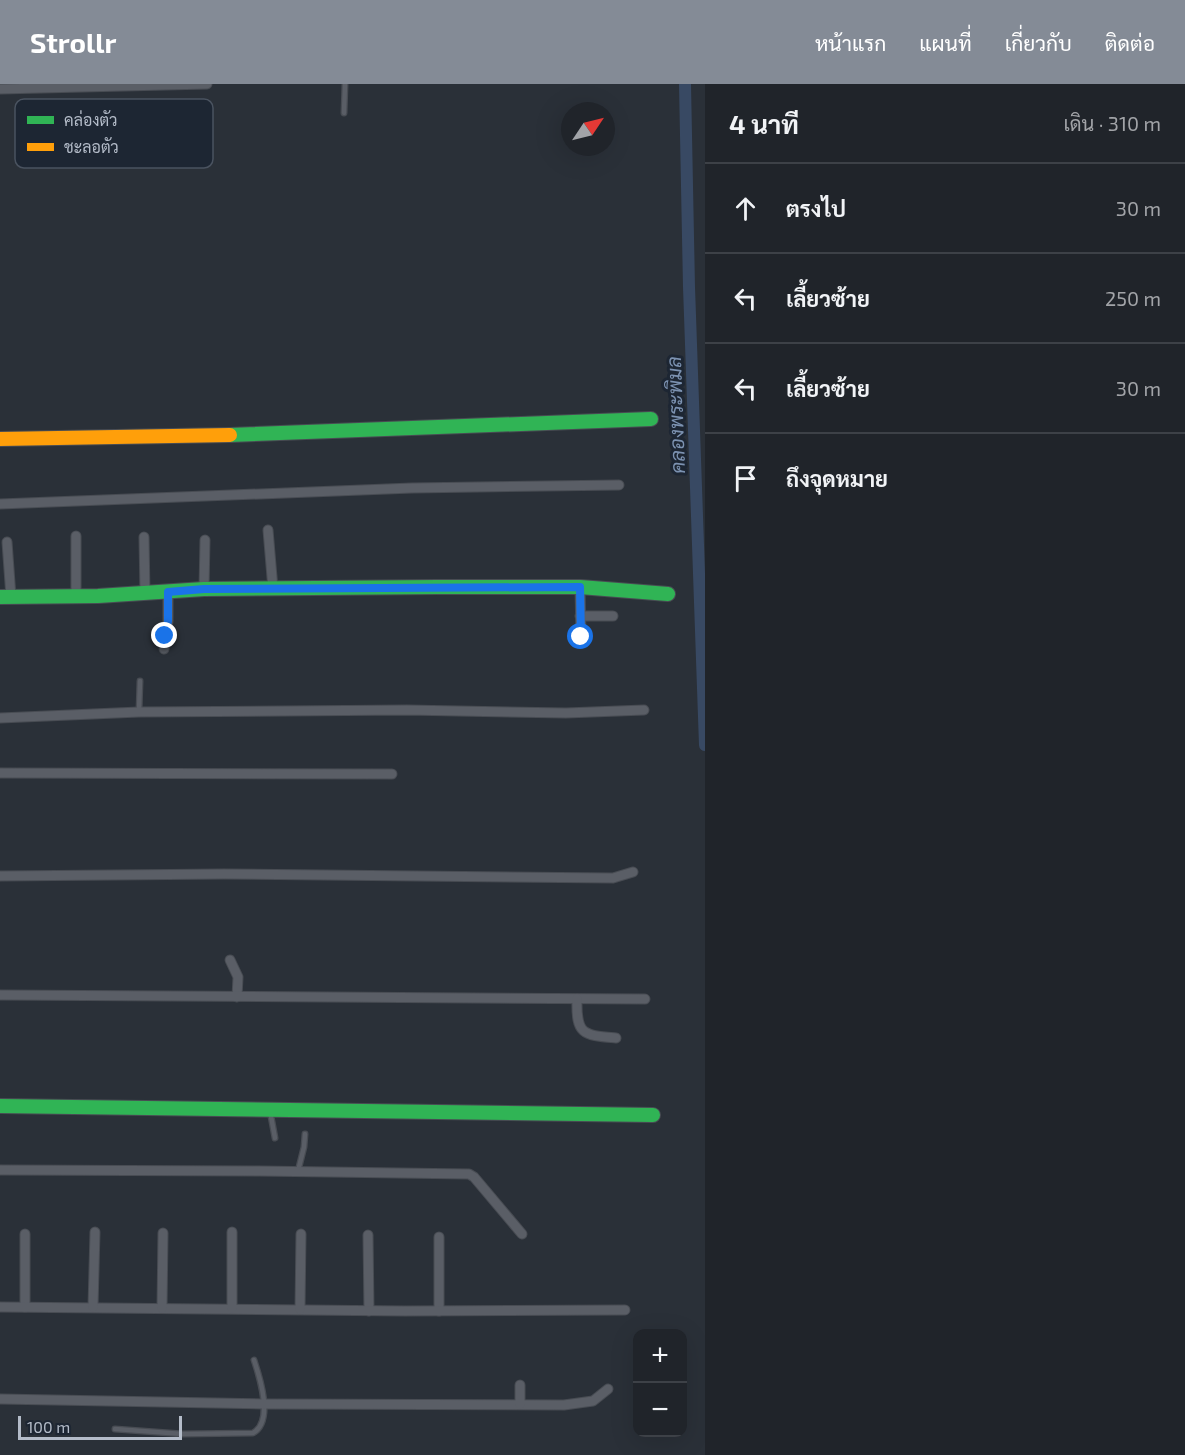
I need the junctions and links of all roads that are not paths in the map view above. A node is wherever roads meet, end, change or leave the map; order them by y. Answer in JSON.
{"nodes":[{"id":1,"x":181,"y":84,"type":"edge"},
{"id":2,"x":207,"y":84,"type":"edge"},
{"id":3,"x":345,"y":84,"type":"edge"},
{"id":4,"x":0,"y":89,"type":"edge"},
{"id":5,"x":344,"y":113,"type":"dead end"},
{"id":6,"x":651,"y":419,"type":"dead end"},
{"id":7,"x":0,"y":439,"type":"edge"},
{"id":8,"x":620,"y":485,"type":"dead end"},
{"id":9,"x":0,"y":504,"type":"edge"},
{"id":10,"x":268,"y":530,"type":"dead end"},
{"id":11,"x":76,"y":536,"type":"dead end"},
{"id":12,"x":144,"y":537,"type":"dead end"},
{"id":13,"x":205,"y":540,"type":"dead end"},
{"id":14,"x":8,"y":542,"type":"dead end"},
{"id":15,"x":580,"y":587,"type":"junction"},
{"id":16,"x":204,"y":589,"type":"junction"},
{"id":17,"x":273,"y":589,"type":"junction"},
{"id":18,"x":168,"y":592,"type":"junction"},
{"id":19,"x":145,"y":594,"type":"junction"},
{"id":20,"x":668,"y":594,"type":"dead end"},
{"id":21,"x":76,"y":596,"type":"junction"},
{"id":22,"x":5,"y":597,"type":"edge"},
{"id":23,"x":580,"y":616,"type":"junction"},
{"id":24,"x":613,"y":616,"type":"dead end"},
{"id":25,"x":581,"y":637,"type":"dead end"},
{"id":26,"x":164,"y":649,"type":"dead end"},
{"id":27,"x":140,"y":681,"type":"dead end"},
{"id":28,"x":644,"y":710,"type":"dead end"},
{"id":29,"x":139,"y":712,"type":"junction"},
{"id":30,"x":0,"y":718,"type":"edge"},
{"id":31,"x":0,"y":774,"type":"edge"},
{"id":32,"x":392,"y":774,"type":"dead end"},
{"id":33,"x":633,"y":872,"type":"dead end"},
{"id":34,"x":0,"y":876,"type":"edge"},
{"id":35,"x":230,"y":960,"type":"dead end"},
{"id":36,"x":0,"y":995,"type":"edge"},
{"id":37,"x":237,"y":997,"type":"junction"},
{"id":38,"x":577,"y":999,"type":"junction"},
{"id":39,"x":645,"y":999,"type":"dead end"},
{"id":40,"x":616,"y":1038,"type":"dead end"},
{"id":41,"x":0,"y":1106,"type":"edge"},
{"id":42,"x":269,"y":1108,"type":"junction"},
{"id":43,"x":653,"y":1115,"type":"dead end"},
{"id":44,"x":305,"y":1134,"type":"dead end"},
{"id":45,"x":275,"y":1138,"type":"dead end"},
{"id":46,"x":0,"y":1170,"type":"edge"},
{"id":47,"x":298,"y":1171,"type":"junction"},
{"id":48,"x":94,"y":1232,"type":"dead end"},
{"id":49,"x":232,"y":1232,"type":"dead end"},
{"id":50,"x":163,"y":1233,"type":"dead end"},
{"id":51,"x":25,"y":1234,"type":"dead end"},
{"id":52,"x":301,"y":1234,"type":"dead end"},
{"id":53,"x":368,"y":1234,"type":"dead end"},
{"id":54,"x":522,"y":1234,"type":"dead end"},
{"id":55,"x":439,"y":1237,"type":"dead end"},
{"id":56,"x":0,"y":1307,"type":"edge"},
{"id":57,"x":25,"y":1307,"type":"junction"},
{"id":58,"x":93,"y":1307,"type":"junction"},
{"id":59,"x":162,"y":1308,"type":"junction"},
{"id":60,"x":232,"y":1308,"type":"junction"},
{"id":61,"x":300,"y":1309,"type":"junction"},
{"id":62,"x":625,"y":1310,"type":"dead end"},
{"id":63,"x":369,"y":1311,"type":"junction"},
{"id":64,"x":439,"y":1311,"type":"junction"},
{"id":65,"x":254,"y":1360,"type":"dead end"},
{"id":66,"x":520,"y":1385,"type":"dead end"},
{"id":67,"x":608,"y":1389,"type":"dead end"},
{"id":68,"x":0,"y":1400,"type":"edge"},
{"id":69,"x":264,"y":1404,"type":"junction"},
{"id":70,"x":520,"y":1404,"type":"junction"},
{"id":71,"x":115,"y":1429,"type":"dead end"}],
"edges":[{"from":1,"to":2,"type":"street"},
{"from":1,"to":4,"type":"street"},
{"from":3,"to":5,"type":"lane"},
{"from":6,"to":7,"type":"street"},
{"from":8,"to":9,"type":"street"},
{"from":10,"to":17,"type":"street"},
{"from":11,"to":21,"type":"street"},
{"from":12,"to":19,"type":"street"},
{"from":13,"to":16,"type":"street"},
{"from":14,"to":22,"type":"street"},
{"from":15,"to":17,"type":"street"},
{"from":15,"to":20,"type":"street"},
{"from":15,"to":23,"type":"street"},
{"from":16,"to":17,"type":"street"},
{"from":16,"to":18,"type":"street"},
{"from":18,"to":19,"type":"street"},
{"from":18,"to":26,"type":"street"},
{"from":19,"to":21,"type":"street"},
{"from":21,"to":22,"type":"street"},
{"from":23,"to":24,"type":"street"},
{"from":23,"to":25,"type":"street"},
{"from":27,"to":29,"type":"lane"},
{"from":28,"to":29,"type":"street"},
{"from":29,"to":30,"type":"street"},
{"from":31,"to":32,"type":"street"},
{"from":33,"to":34,"type":"street"},
{"from":35,"to":37,"type":"street"},
{"from":36,"to":37,"type":"street"},
{"from":37,"to":38,"type":"street"},
{"from":38,"to":39,"type":"street"},
{"from":38,"to":40,"type":"street"},
{"from":41,"to":42,"type":"street"},
{"from":42,"to":43,"type":"street"},
{"from":42,"to":45,"type":"lane"},
{"from":44,"to":47,"type":"lane"},
{"from":46,"to":47,"type":"street"},
{"from":47,"to":54,"type":"street"},
{"from":48,"to":58,"type":"street"},
{"from":49,"to":60,"type":"street"},
{"from":50,"to":59,"type":"street"},
{"from":51,"to":57,"type":"street"},
{"from":52,"to":61,"type":"street"},
{"from":53,"to":63,"type":"street"},
{"from":55,"to":64,"type":"street"},
{"from":56,"to":57,"type":"street"},
{"from":57,"to":58,"type":"street"},
{"from":58,"to":59,"type":"street"},
{"from":59,"to":60,"type":"street"},
{"from":60,"to":61,"type":"street"},
{"from":61,"to":63,"type":"street"},
{"from":62,"to":64,"type":"street"},
{"from":63,"to":64,"type":"street"},
{"from":65,"to":69,"type":"lane"},
{"from":66,"to":70,"type":"street"},
{"from":67,"to":70,"type":"street"},
{"from":68,"to":69,"type":"street"},
{"from":69,"to":70,"type":"street"},
{"from":69,"to":71,"type":"lane"}]}
